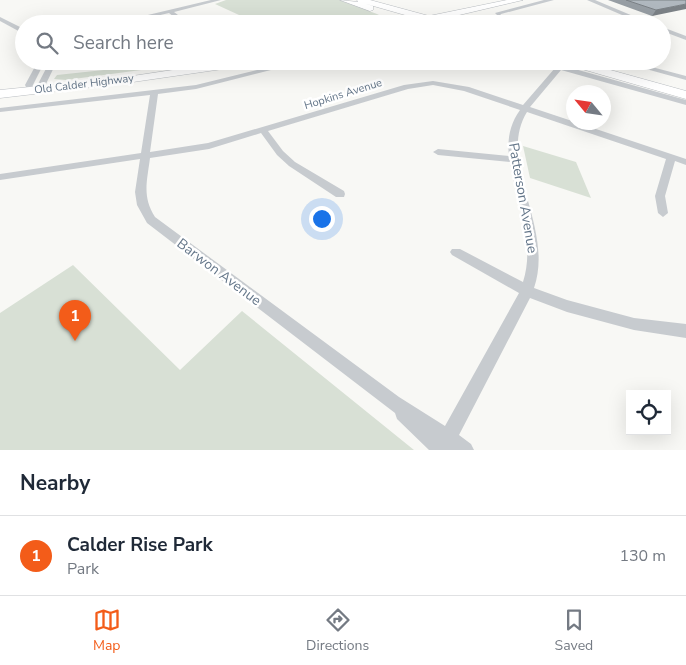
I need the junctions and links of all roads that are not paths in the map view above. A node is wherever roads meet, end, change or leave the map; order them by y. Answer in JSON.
{"nodes":[{"id":1,"x":218,"y":0,"type":"edge"},
{"id":2,"x":344,"y":0,"type":"edge"},
{"id":3,"x":519,"y":0,"type":"edge"},
{"id":4,"x":526,"y":0,"type":"edge"},
{"id":5,"x":551,"y":0,"type":"edge"},
{"id":6,"x":590,"y":0,"type":"edge"},
{"id":7,"x":361,"y":3,"type":"edge"},
{"id":8,"x":371,"y":3,"type":"junction"},
{"id":9,"x":170,"y":11,"type":"junction"},
{"id":10,"x":500,"y":11,"type":"junction"},
{"id":11,"x":459,"y":12,"type":"junction"},
{"id":12,"x":152,"y":15,"type":"edge"},
{"id":13,"x":175,"y":15,"type":"edge"},
{"id":14,"x":385,"y":15,"type":"edge"},
{"id":15,"x":406,"y":15,"type":"edge"},
{"id":16,"x":410,"y":15,"type":"edge"},
{"id":17,"x":451,"y":15,"type":"edge"},
{"id":18,"x":476,"y":15,"type":"edge"},
{"id":19,"x":482,"y":15,"type":"edge"},
{"id":20,"x":628,"y":15,"type":"edge"},
{"id":21,"x":0,"y":19,"type":"edge"},
{"id":22,"x":15,"y":27,"type":"edge"},
{"id":23,"x":671,"y":32,"type":"edge"},
{"id":24,"x":686,"y":38,"type":"edge"},
{"id":25,"x":38,"y":70,"type":"edge"},
{"id":26,"x":49,"y":70,"type":"edge"},
{"id":27,"x":157,"y":70,"type":"edge"},
{"id":28,"x":197,"y":70,"type":"edge"},
{"id":29,"x":268,"y":70,"type":"edge"},
{"id":30,"x":557,"y":70,"type":"edge"},
{"id":31,"x":585,"y":70,"type":"edge"},
{"id":32,"x":590,"y":70,"type":"edge"},
{"id":33,"x":628,"y":70,"type":"edge"},
{"id":34,"x":655,"y":70,"type":"edge"},
{"id":35,"x":686,"y":78,"type":"edge"},
{"id":36,"x":42,"y":84,"type":"junction"},
{"id":37,"x":686,"y":85,"type":"edge"},
{"id":38,"x":0,"y":88,"type":"edge"},
{"id":39,"x":29,"y":88,"type":"junction"},
{"id":40,"x":154,"y":93,"type":"junction"},
{"id":41,"x":0,"y":94,"type":"edge"},
{"id":42,"x":686,"y":95,"type":"edge"},
{"id":43,"x":686,"y":103,"type":"edge"},
{"id":44,"x":525,"y":108,"type":"junction"},
{"id":45,"x":0,"y":110,"type":"edge"},
{"id":46,"x":263,"y":130,"type":"junction"},
{"id":47,"x":438,"y":152,"type":"dead end"},
{"id":48,"x":145,"y":155,"type":"junction"},
{"id":49,"x":671,"y":157,"type":"junction"},
{"id":50,"x":514,"y":159,"type":"junction"},
{"id":51,"x":686,"y":162,"type":"edge"},
{"id":52,"x":0,"y":177,"type":"edge"},
{"id":53,"x":340,"y":194,"type":"dead end"},
{"id":54,"x":663,"y":213,"type":"dead end"},
{"id":55,"x":456,"y":252,"type":"dead end"},
{"id":56,"x":526,"y":290,"type":"junction"},
{"id":57,"x":686,"y":331,"type":"edge"},
{"id":58,"x":443,"y":446,"type":"edge"},
{"id":59,"x":465,"y":450,"type":"edge"}],
"edges":[{"from":1,"to":9,"type":"street"},
{"from":2,"to":7,"type":"main road"},
{"from":3,"to":11,"type":"main road"},
{"from":4,"to":10,"type":"main road"},
{"from":5,"to":10,"type":"street"},
{"from":6,"to":20,"type":"street"},
{"from":7,"to":8,"type":"main road"},
{"from":7,"to":14,"type":"main road"},
{"from":7,"to":15,"type":"main road"},
{"from":8,"to":11,"type":"main road"},
{"from":8,"to":16,"type":"main road"},
{"from":9,"to":12,"type":"street"},
{"from":9,"to":13,"type":"street"},
{"from":10,"to":18,"type":"main road"},
{"from":10,"to":19,"type":"main road"},
{"from":11,"to":17,"type":"main road"},
{"from":21,"to":22,"type":"street"},
{"from":23,"to":24,"type":"street"},
{"from":25,"to":39,"type":"street"},
{"from":26,"to":36,"type":"street"},
{"from":27,"to":36,"type":"main road","name":"Old Calder Highway"},
{"from":28,"to":39,"type":"main road","name":"Old Calder Highway"},
{"from":29,"to":40,"type":"street"},
{"from":30,"to":44,"type":"street","name":"Patterson Avenue"},
{"from":31,"to":43,"type":"street"},
{"from":32,"to":42,"type":"main road"},
{"from":33,"to":37,"type":"main road"},
{"from":34,"to":35,"type":"street"},
{"from":36,"to":39,"type":"main road"},
{"from":38,"to":39,"type":"main road","name":"Old Calder Highway"},
{"from":39,"to":41,"type":"main road","name":"Old Calder Highway"},
{"from":40,"to":45,"type":"street"},
{"from":40,"to":48,"type":"street","name":"Barwon Avenue"},
{"from":44,"to":46,"type":"street","name":"Hopkins Avenue"},
{"from":44,"to":49,"type":"street","name":"Hopkins Avenue"},
{"from":44,"to":50,"type":"street","name":"Patterson Avenue"},
{"from":46,"to":48,"type":"street","name":"Hopkins Avenue"},
{"from":46,"to":53,"type":"street"},
{"from":47,"to":50,"type":"street"},
{"from":48,"to":52,"type":"street","name":"Hopkins Avenue"},
{"from":48,"to":58,"type":"street","name":"Barwon Avenue"},
{"from":49,"to":51,"type":"street","name":"Hopkins Avenue"},
{"from":49,"to":54,"type":"street"},
{"from":50,"to":56,"type":"street","name":"Patterson Avenue"},
{"from":55,"to":56,"type":"street"},
{"from":56,"to":57,"type":"street"},
{"from":56,"to":58,"type":"street","name":"Patterson Avenue"},
{"from":58,"to":59,"type":"street","name":"Barwon Avenue"}]}
